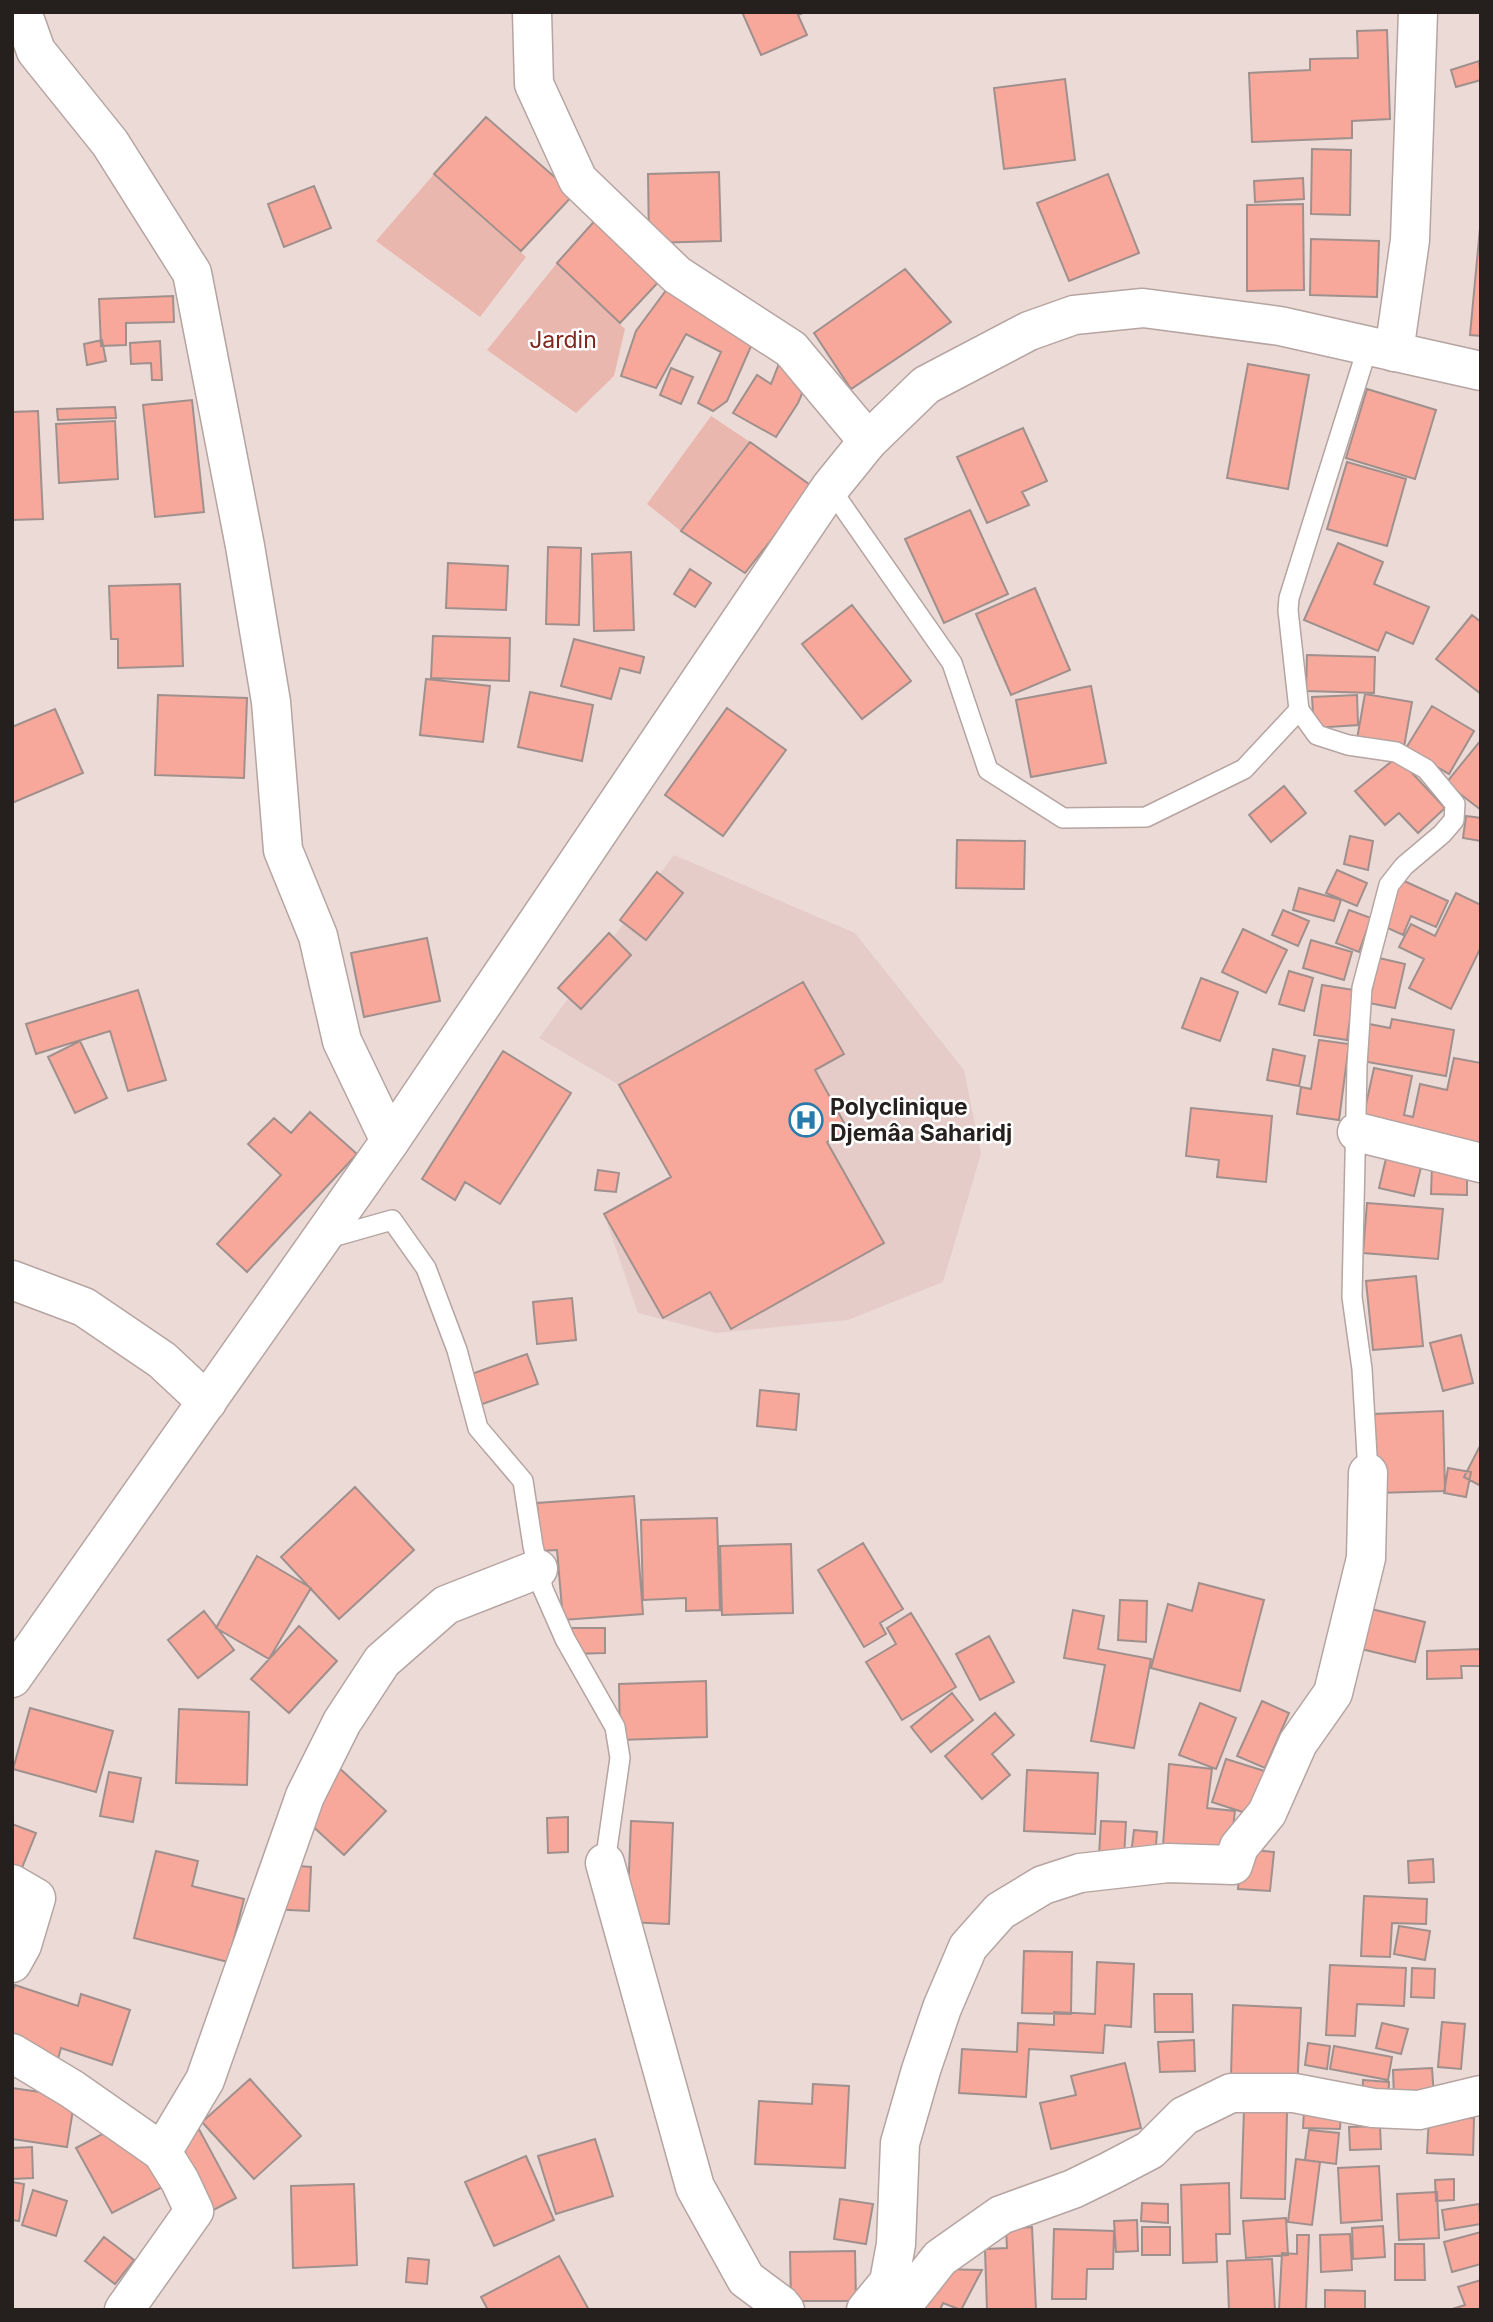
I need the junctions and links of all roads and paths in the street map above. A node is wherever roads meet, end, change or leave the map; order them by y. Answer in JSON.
{"nodes":[{"id":1,"x":22,"y":12,"type":"edge"},
{"id":2,"x":532,"y":12,"type":"edge"},
{"id":3,"x":1418,"y":12,"type":"edge"},
{"id":4,"x":1381,"y":349,"type":"junction"},
{"id":5,"x":1481,"y":371,"type":"edge"},
{"id":6,"x":868,"y":441,"type":"junction"},
{"id":7,"x":830,"y":488,"type":"junction"},
{"id":8,"x":1300,"y":710,"type":"junction"},
{"id":9,"x":1357,"y":1132,"type":"junction"},
{"id":10,"x":390,"y":1141,"type":"junction"},
{"id":11,"x":1481,"y":1163,"type":"edge"},
{"id":12,"x":320,"y":1240,"type":"junction"},
{"id":13,"x":12,"y":1280,"type":"edge"},
{"id":14,"x":207,"y":1402,"type":"junction"},
{"id":15,"x":1368,"y":1473,"type":"joint"},
{"id":16,"x":538,"y":1569,"type":"junction"},
{"id":17,"x":12,"y":1678,"type":"edge"},
{"id":18,"x":605,"y":1863,"type":"joint"},
{"id":19,"x":12,"y":1884,"type":"edge"},
{"id":20,"x":12,"y":1963,"type":"edge"},
{"id":21,"x":12,"y":2053,"type":"edge"},
{"id":22,"x":1481,"y":2095,"type":"edge"},
{"id":23,"x":162,"y":2152,"type":"junction"},
{"id":24,"x":124,"y":2310,"type":"edge"},
{"id":25,"x":785,"y":2310,"type":"edge"},
{"id":26,"x":866,"y":2310,"type":"edge"},
{"id":27,"x":898,"y":2310,"type":"edge"}],
"edges":[{"from":1,"to":10,"type":"street"},
{"from":2,"to":6,"type":"street"},
{"from":3,"to":4,"type":"street"},
{"from":4,"to":5,"type":"street"},
{"from":4,"to":6,"type":"street"},
{"from":4,"to":8,"type":"lane"},
{"from":6,"to":7,"type":"street"},
{"from":7,"to":8,"type":"lane"},
{"from":7,"to":10,"type":"street"},
{"from":8,"to":9,"type":"lane"},
{"from":9,"to":11,"type":"street"},
{"from":9,"to":15,"type":"lane"},
{"from":10,"to":12,"type":"street"},
{"from":12,"to":14,"type":"street"},
{"from":12,"to":16,"type":"lane"},
{"from":13,"to":14,"type":"street"},
{"from":14,"to":17,"type":"street"},
{"from":15,"to":26,"type":"street"},
{"from":16,"to":18,"type":"lane"},
{"from":16,"to":23,"type":"street"},
{"from":18,"to":25,"type":"street"},
{"from":19,"to":20,"type":"street"},
{"from":21,"to":23,"type":"street"},
{"from":22,"to":27,"type":"street"},
{"from":23,"to":24,"type":"street"}]}
